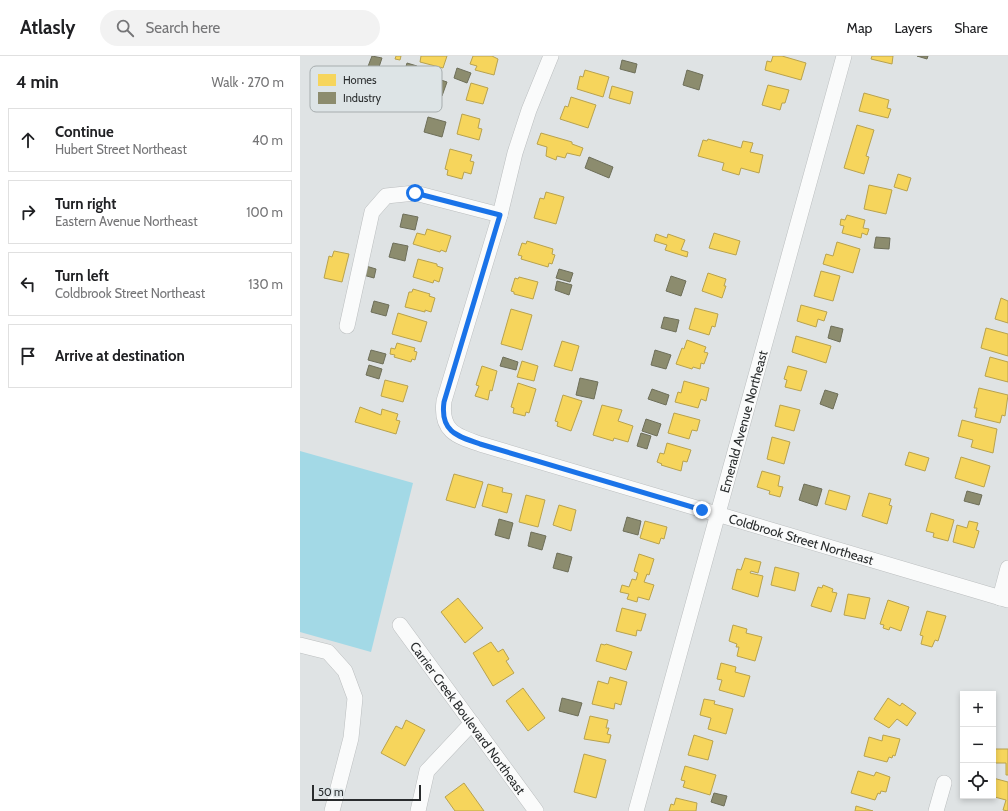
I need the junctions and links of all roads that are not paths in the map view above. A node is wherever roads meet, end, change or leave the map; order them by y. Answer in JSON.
{"nodes":[{"id":1,"x":551,"y":56,"type":"edge"},
{"id":2,"x":844,"y":56,"type":"edge"},
{"id":3,"x":500,"y":215,"type":"junction"},
{"id":4,"x":347,"y":326,"type":"dead end"},
{"id":5,"x":719,"y":515,"type":"junction"},
{"id":6,"x":1008,"y":568,"type":"edge"},
{"id":7,"x":1004,"y":599,"type":"edge"},
{"id":8,"x":400,"y":625,"type":"dead end"},
{"id":9,"x":300,"y":645,"type":"edge"},
{"id":10,"x":472,"y":723,"type":"junction"},
{"id":11,"x":944,"y":783,"type":"dead end"},
{"id":12,"x":332,"y":811,"type":"edge"},
{"id":13,"x":418,"y":811,"type":"edge"},
{"id":14,"x":536,"y":811,"type":"edge"},
{"id":15,"x":636,"y":811,"type":"edge"},
{"id":16,"x":936,"y":811,"type":"edge"}],
"edges":[{"from":1,"to":3,"type":"street"},
{"from":2,"to":5,"type":"street","name":"Emerald Avenue Northeast"},
{"from":3,"to":4,"type":"street"},
{"from":3,"to":5,"type":"street","name":"Coldbrook Street Northeast"},
{"from":5,"to":7,"type":"street","name":"Coldbrook Street Northeast"},
{"from":5,"to":15,"type":"street","name":"Emerald Avenue Northeast"},
{"from":6,"to":7,"type":"street"},
{"from":8,"to":10,"type":"street","name":"Carrier Creek Boulevard Northeast"},
{"from":9,"to":12,"type":"street"},
{"from":10,"to":13,"type":"street"},
{"from":10,"to":14,"type":"street","name":"Carrier Creek Boulevard Northeast"},
{"from":11,"to":16,"type":"street"}]}
